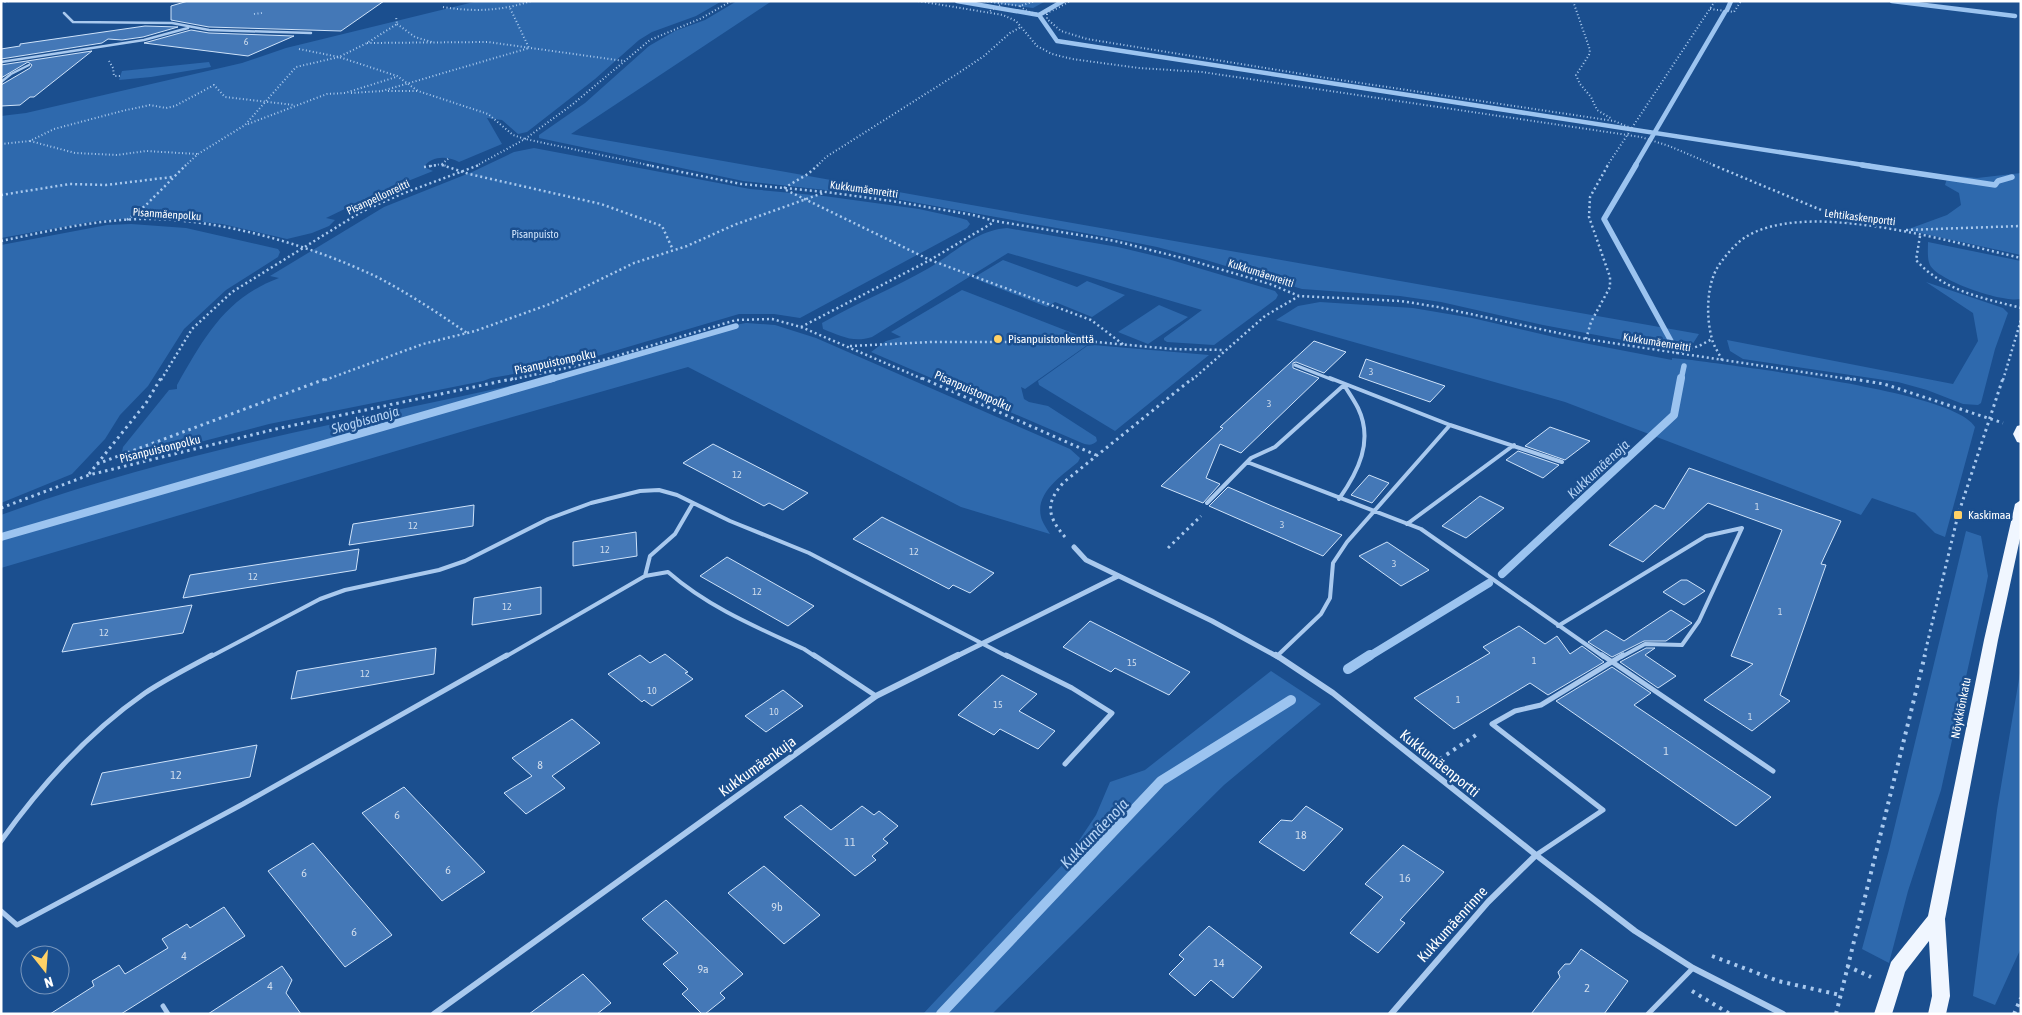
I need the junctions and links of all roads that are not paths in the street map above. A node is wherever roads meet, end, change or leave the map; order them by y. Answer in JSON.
{"nodes":[{"id":1,"x":64,"y":13,"type":"dead end"},
{"id":2,"x":191,"y":27,"type":"junction"},
{"id":3,"x":311,"y":33,"type":"dead end"},
{"id":4,"x":1,"y":62,"type":"edge"},
{"id":5,"x":29,"y":65,"type":"dead end"},
{"id":6,"x":1,"y":82,"type":"edge"},
{"id":7,"x":1295,"y":365,"type":"dead end"},
{"id":8,"x":1344,"y":385,"type":"junction"},
{"id":9,"x":1450,"y":425,"type":"junction"},
{"id":10,"x":2021,"y":428,"type":"edge"},
{"id":11,"x":2021,"y":440,"type":"edge"},
{"id":12,"x":1514,"y":445,"type":"junction"},
{"id":13,"x":1247,"y":462,"type":"junction"},
{"id":14,"x":1562,"y":462,"type":"dead end"},
{"id":15,"x":1339,"y":499,"type":"junction"},
{"id":16,"x":693,"y":503,"type":"junction"},
{"id":17,"x":1207,"y":503,"type":"road end"},
{"id":18,"x":2021,"y":504,"type":"edge"},
{"id":19,"x":1374,"y":512,"type":"junction"},
{"id":20,"x":1407,"y":524,"type":"junction"},
{"id":21,"x":1074,"y":547,"type":"road end"},
{"id":22,"x":645,"y":576,"type":"junction"},
{"id":23,"x":1118,"y":576,"type":"junction"},
{"id":24,"x":1558,"y":626,"type":"junction"},
{"id":25,"x":980,"y":643,"type":"junction"},
{"id":26,"x":1278,"y":656,"type":"junction"},
{"id":27,"x":1611,"y":662,"type":"junction"},
{"id":28,"x":876,"y":696,"type":"junction"},
{"id":29,"x":1065,"y":764,"type":"dead end"},
{"id":30,"x":1772,"y":772,"type":"dead end"},
{"id":31,"x":1,"y":841,"type":"edge"},
{"id":32,"x":1536,"y":855,"type":"junction"},
{"id":33,"x":1,"y":911,"type":"edge"},
{"id":34,"x":1936,"y":919,"type":"junction"},
{"id":35,"x":1693,"y":968,"type":"junction"},
{"id":36,"x":163,"y":1006,"type":"dead end"},
{"id":37,"x":168,"y":1014,"type":"edge"},
{"id":38,"x":434,"y":1014,"type":"edge"},
{"id":39,"x":1390,"y":1014,"type":"edge"},
{"id":40,"x":1648,"y":1014,"type":"edge"},
{"id":41,"x":1783,"y":1014,"type":"edge"},
{"id":42,"x":1884,"y":1014,"type":"edge"},
{"id":43,"x":1937,"y":1014,"type":"edge"}],
"edges":[{"from":1,"to":2,"type":"lane"},
{"from":2,"to":3,"type":"lane"},
{"from":2,"to":4,"type":"lane"},
{"from":5,"to":6,"type":"lane"},
{"from":7,"to":8,"type":"lane"},
{"from":8,"to":9,"type":"lane"},
{"from":8,"to":13,"type":"lane"},
{"from":8,"to":15,"type":"lane"},
{"from":9,"to":12,"type":"lane"},
{"from":9,"to":19,"type":"lane"},
{"from":10,"to":11,"type":"main road"},
{"from":12,"to":14,"type":"lane"},
{"from":12,"to":20,"type":"lane"},
{"from":13,"to":15,"type":"lane"},
{"from":13,"to":17,"type":"lane"},
{"from":15,"to":19,"type":"lane"},
{"from":16,"to":22,"type":"lane"},
{"from":16,"to":25,"type":"lane"},
{"from":16,"to":31,"type":"lane"},
{"from":18,"to":34,"type":"main road","name":"Nöykkiönkatu"},
{"from":19,"to":20,"type":"lane"},
{"from":19,"to":26,"type":"lane"},
{"from":20,"to":24,"type":"lane"},
{"from":21,"to":23,"type":"street","name":"Kukkumäenportti"},
{"from":22,"to":28,"type":"lane"},
{"from":22,"to":33,"type":"lane"},
{"from":23,"to":25,"type":"street","name":"Kukkumäenkuja"},
{"from":23,"to":26,"type":"street","name":"Kukkumäenportti"},
{"from":24,"to":27,"type":"lane"},
{"from":24,"to":27,"type":"lane"},
{"from":25,"to":28,"type":"street","name":"Kukkumäenkuja"},
{"from":25,"to":29,"type":"lane"},
{"from":26,"to":32,"type":"street","name":"Kukkumäenportti"},
{"from":27,"to":30,"type":"lane"},
{"from":27,"to":32,"type":"lane"},
{"from":28,"to":38,"type":"street","name":"Kukkumäenkuja"},
{"from":32,"to":35,"type":"street","name":"Kukkumäenportti"},
{"from":32,"to":39,"type":"street","name":"Kukkumäenrinne"},
{"from":34,"to":42,"type":"main road","name":"Nöykkiönkatu"},
{"from":34,"to":43,"type":"main road","name":"Nöykkiönkatu"},
{"from":35,"to":40,"type":"lane"},
{"from":35,"to":41,"type":"street","name":"Kukkumäenportti"},
{"from":36,"to":37,"type":"lane"}]}
